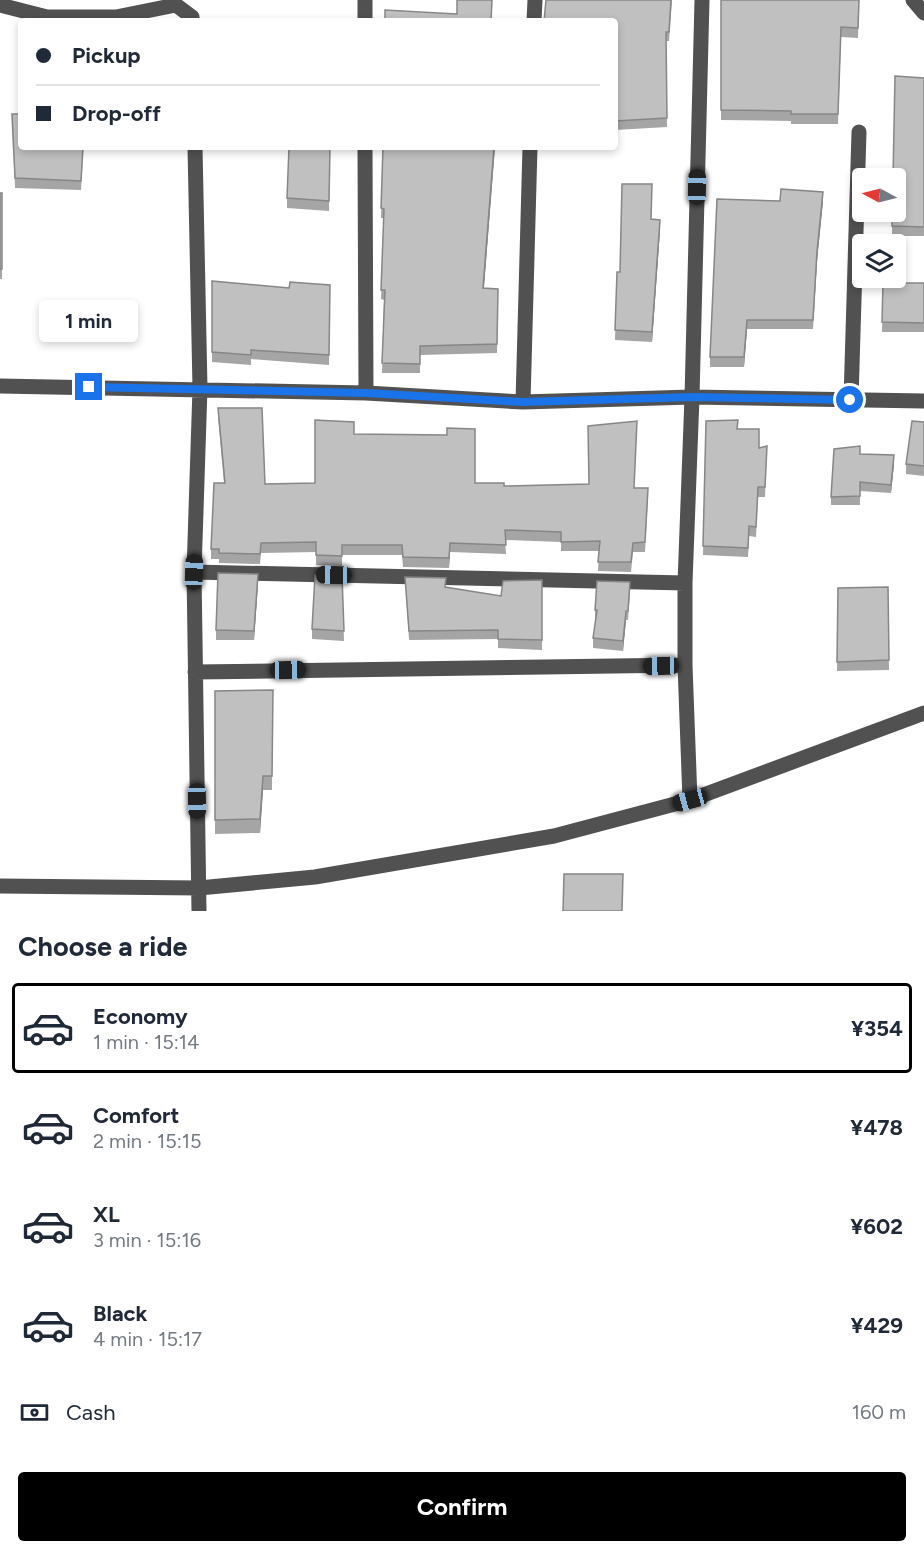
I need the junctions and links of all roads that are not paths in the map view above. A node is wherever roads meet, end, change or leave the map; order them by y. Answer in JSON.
{"nodes":[{"id":1,"x":365,"y":0,"type":"edge"},
{"id":2,"x":535,"y":0,"type":"edge"},
{"id":3,"x":702,"y":0,"type":"edge"},
{"id":4,"x":913,"y":0,"type":"edge"},
{"id":5,"x":0,"y":5,"type":"edge"},
{"id":6,"x":924,"y":13,"type":"edge"},
{"id":7,"x":192,"y":18,"type":"edge"},
{"id":8,"x":365,"y":18,"type":"edge"},
{"id":9,"x":534,"y":18,"type":"edge"},
{"id":10,"x":859,"y":132,"type":"dead end"},
{"id":11,"x":195,"y":150,"type":"edge"},
{"id":12,"x":365,"y":150,"type":"edge"},
{"id":13,"x":530,"y":150,"type":"edge"},
{"id":14,"x":0,"y":386,"type":"edge"},
{"id":15,"x":200,"y":388,"type":"junction"},
{"id":16,"x":366,"y":393,"type":"junction"},
{"id":17,"x":692,"y":397,"type":"junction"},
{"id":18,"x":850,"y":400,"type":"junction"},
{"id":19,"x":924,"y":401,"type":"edge"},
{"id":20,"x":523,"y":402,"type":"junction"},
{"id":21,"x":194,"y":572,"type":"junction"},
{"id":22,"x":685,"y":583,"type":"junction"},
{"id":23,"x":685,"y":665,"type":"junction"},
{"id":24,"x":195,"y":672,"type":"junction"},
{"id":25,"x":924,"y":713,"type":"edge"},
{"id":26,"x":690,"y":800,"type":"junction"},
{"id":27,"x":0,"y":886,"type":"edge"},
{"id":28,"x":199,"y":888,"type":"junction"},
{"id":29,"x":199,"y":911,"type":"edge"}],
"edges":[{"from":1,"to":8,"type":"street"},
{"from":2,"to":9,"type":"street"},
{"from":3,"to":17,"type":"street"},
{"from":4,"to":6,"type":"street"},
{"from":5,"to":7,"type":"street"},
{"from":10,"to":18,"type":"street"},
{"from":11,"to":15,"type":"street"},
{"from":12,"to":16,"type":"street"},
{"from":13,"to":20,"type":"street"},
{"from":14,"to":15,"type":"street"},
{"from":15,"to":16,"type":"street"},
{"from":15,"to":21,"type":"street"},
{"from":16,"to":20,"type":"street"},
{"from":17,"to":18,"type":"street"},
{"from":17,"to":20,"type":"street"},
{"from":17,"to":22,"type":"street"},
{"from":18,"to":19,"type":"street"},
{"from":21,"to":22,"type":"street"},
{"from":21,"to":24,"type":"street"},
{"from":22,"to":23,"type":"street"},
{"from":23,"to":24,"type":"street"},
{"from":23,"to":26,"type":"street"},
{"from":24,"to":28,"type":"street"},
{"from":25,"to":26,"type":"street"},
{"from":26,"to":28,"type":"street"},
{"from":27,"to":28,"type":"street"},
{"from":28,"to":29,"type":"street"}]}
